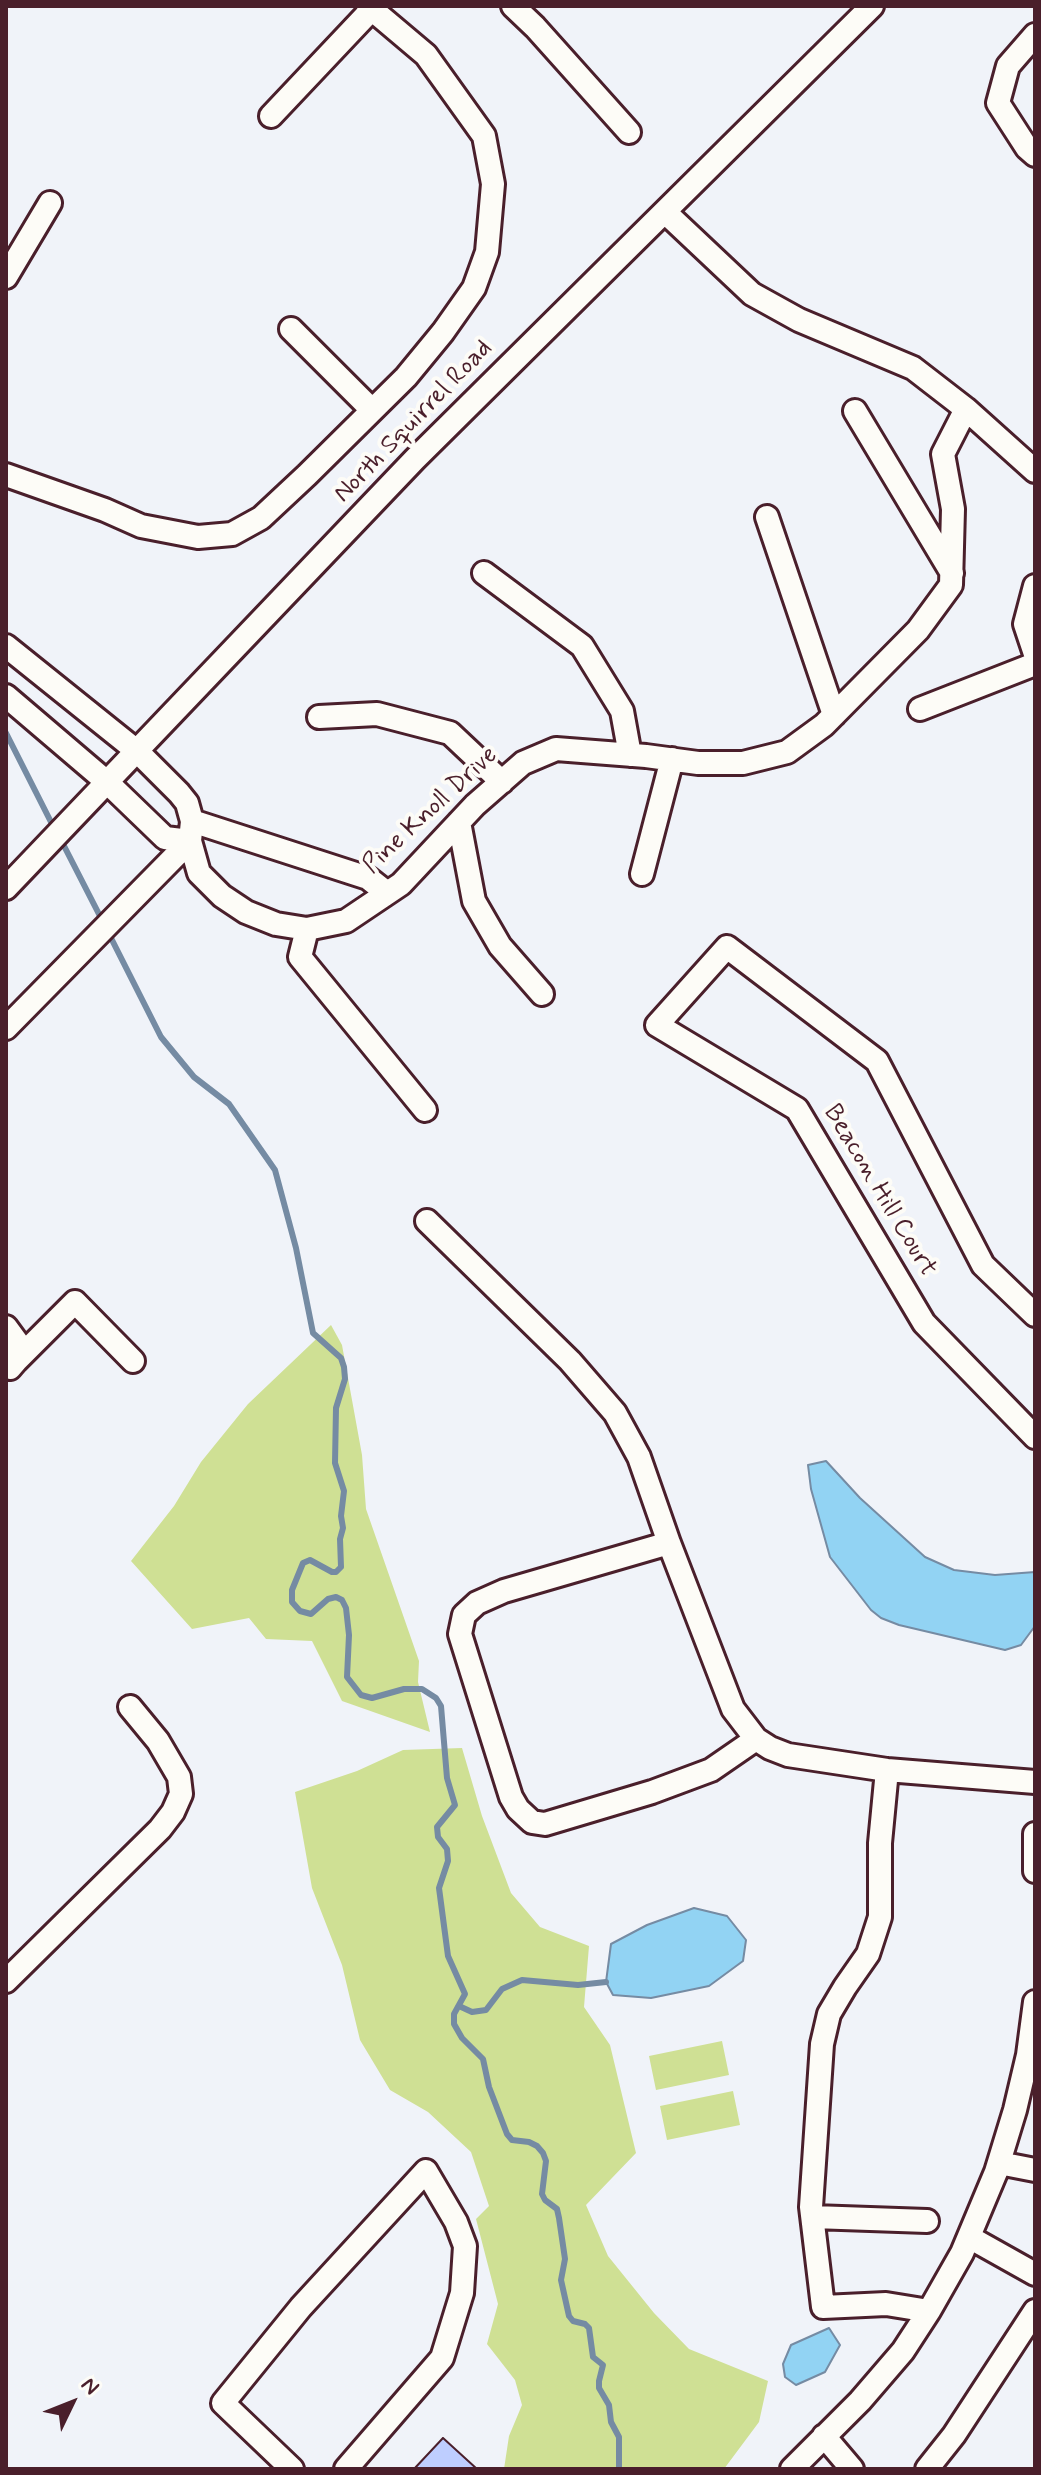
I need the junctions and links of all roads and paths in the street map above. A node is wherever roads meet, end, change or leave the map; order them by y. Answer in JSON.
{"nodes":[{"id":1,"x":513,"y":6,"type":"edge"},
{"id":2,"x":872,"y":6,"type":"edge"},
{"id":3,"x":380,"y":11,"type":"edge"},
{"id":4,"x":1035,"y":35,"type":"edge"},
{"id":5,"x":271,"y":116,"type":"dead end"},
{"id":6,"x":629,"y":132,"type":"dead end"},
{"id":7,"x":1035,"y":155,"type":"edge"},
{"id":8,"x":50,"y":203,"type":"dead end"},
{"id":9,"x":665,"y":212,"type":"junction"},
{"id":10,"x":6,"y":277,"type":"edge"},
{"id":11,"x":291,"y":329,"type":"dead end"},
{"id":12,"x":966,"y":409,"type":"junction"},
{"id":13,"x":372,"y":410,"type":"junction"},
{"id":14,"x":855,"y":411,"type":"dead end"},
{"id":15,"x":1035,"y":471,"type":"edge"},
{"id":16,"x":6,"y":475,"type":"edge"},
{"id":17,"x":767,"y":517,"type":"dead end"},
{"id":18,"x":484,"y":573,"type":"dead end"},
{"id":19,"x":952,"y":574,"type":"junction"},
{"id":20,"x":1035,"y":586,"type":"edge"},
{"id":21,"x":6,"y":646,"type":"edge"},
{"id":22,"x":1035,"y":654,"type":"edge"},
{"id":23,"x":1035,"y":664,"type":"edge"},
{"id":24,"x":6,"y":696,"type":"edge"},
{"id":25,"x":920,"y":709,"type":"dead end"},
{"id":26,"x":834,"y":715,"type":"junction"},
{"id":27,"x":319,"y":717,"type":"dead end"},
{"id":28,"x":138,"y":752,"type":"junction"},
{"id":29,"x":630,"y":755,"type":"junction"},
{"id":30,"x":672,"y":759,"type":"junction"},
{"id":31,"x":502,"y":782,"type":"junction"},
{"id":32,"x":108,"y":783,"type":"junction"},
{"id":33,"x":459,"y":822,"type":"junction"},
{"id":34,"x":191,"y":831,"type":"junction"},
{"id":35,"x":642,"y":874,"type":"dead end"},
{"id":36,"x":6,"y":888,"type":"edge"},
{"id":37,"x":387,"y":893,"type":"junction"},
{"id":38,"x":307,"y":929,"type":"junction"},
{"id":39,"x":542,"y":994,"type":"dead end"},
{"id":40,"x":6,"y":1028,"type":"edge"},
{"id":41,"x":425,"y":1110,"type":"dead end"},
{"id":42,"x":427,"y":1221,"type":"dead end"},
{"id":43,"x":1035,"y":1315,"type":"edge"},
{"id":44,"x":6,"y":1327,"type":"edge"},
{"id":45,"x":133,"y":1361,"type":"dead end"},
{"id":46,"x":11,"y":1366,"type":"edge"},
{"id":47,"x":1035,"y":1437,"type":"edge"},
{"id":48,"x":669,"y":1543,"type":"junction"},
{"id":49,"x":130,"y":1707,"type":"dead end"},
{"id":50,"x":756,"y":1739,"type":"junction"},
{"id":51,"x":887,"y":1770,"type":"junction"},
{"id":52,"x":1035,"y":1782,"type":"edge"},
{"id":53,"x":1035,"y":1834,"type":"edge"},
{"id":54,"x":1035,"y":1867,"type":"edge"},
{"id":55,"x":6,"y":1981,"type":"edge"},
{"id":56,"x":1035,"y":2002,"type":"edge"},
{"id":57,"x":1028,"y":2091,"type":"edge"},
{"id":58,"x":999,"y":2163,"type":"junction"},
{"id":59,"x":1035,"y":2170,"type":"edge"},
{"id":60,"x":813,"y":2217,"type":"junction"},
{"id":61,"x":927,"y":2221,"type":"dead end"},
{"id":62,"x":969,"y":2237,"type":"junction"},
{"id":63,"x":1035,"y":2274,"type":"edge"},
{"id":64,"x":929,"y":2311,"type":"junction"},
{"id":65,"x":1035,"y":2311,"type":"edge"},
{"id":66,"x":824,"y":2436,"type":"junction"},
{"id":67,"x":292,"y":2469,"type":"edge"},
{"id":68,"x":346,"y":2469,"type":"edge"},
{"id":69,"x":792,"y":2469,"type":"edge"},
{"id":70,"x":852,"y":2469,"type":"edge"},
{"id":71,"x":927,"y":2469,"type":"edge"}],
"edges":[{"from":1,"to":6,"type":"street"},
{"from":2,"to":9,"type":"street","name":"North Squirrel Road"},
{"from":3,"to":5,"type":"street"},
{"from":3,"to":13,"type":"street"},
{"from":4,"to":7,"type":"street"},
{"from":8,"to":10,"type":"street"},
{"from":9,"to":12,"type":"street"},
{"from":9,"to":28,"type":"street","name":"North Squirrel Road"},
{"from":11,"to":13,"type":"street"},
{"from":12,"to":15,"type":"street"},
{"from":12,"to":19,"type":"street","name":"Pine Knoll Drive"},
{"from":13,"to":16,"type":"street"},
{"from":14,"to":19,"type":"street"},
{"from":17,"to":26,"type":"street"},
{"from":18,"to":29,"type":"street"},
{"from":19,"to":26,"type":"street","name":"Pine Knoll Drive"},
{"from":20,"to":22,"type":"street"},
{"from":21,"to":28,"type":"street","name":"Pine Knoll Drive"},
{"from":23,"to":25,"type":"street"},
{"from":24,"to":32,"type":"street"},
{"from":26,"to":30,"type":"street","name":"Pine Knoll Drive"},
{"from":27,"to":31,"type":"street"},
{"from":28,"to":32,"type":"street","name":"North Squirrel Road"},
{"from":28,"to":34,"type":"street","name":"Pine Knoll Drive"},
{"from":29,"to":30,"type":"street","name":"Pine Knoll Drive"},
{"from":29,"to":31,"type":"street","name":"Pine Knoll Drive"},
{"from":30,"to":35,"type":"street"},
{"from":31,"to":33,"type":"street","name":"Pine Knoll Drive"},
{"from":32,"to":34,"type":"street"},
{"from":32,"to":36,"type":"street","name":"North Squirrel Road"},
{"from":33,"to":37,"type":"street","name":"Pine Knoll Drive"},
{"from":33,"to":39,"type":"street"},
{"from":34,"to":37,"type":"street"},
{"from":34,"to":38,"type":"street","name":"Pine Knoll Drive"},
{"from":34,"to":40,"type":"street"},
{"from":37,"to":38,"type":"street","name":"Pine Knoll Drive"},
{"from":38,"to":41,"type":"street"},
{"from":42,"to":48,"type":"street"},
{"from":43,"to":47,"type":"street","name":"Beacon Hill Court"},
{"from":44,"to":46,"type":"street"},
{"from":45,"to":46,"type":"street"},
{"from":48,"to":50,"type":"street"},
{"from":48,"to":50,"type":"street"},
{"from":49,"to":55,"type":"street"},
{"from":50,"to":51,"type":"street"},
{"from":51,"to":52,"type":"street"},
{"from":51,"to":60,"type":"street"},
{"from":53,"to":54,"type":"street"},
{"from":56,"to":57,"type":"street"},
{"from":57,"to":58,"type":"street"},
{"from":58,"to":59,"type":"street"},
{"from":58,"to":62,"type":"street"},
{"from":60,"to":61,"type":"street"},
{"from":60,"to":64,"type":"street"},
{"from":62,"to":63,"type":"street"},
{"from":62,"to":64,"type":"street"},
{"from":64,"to":66,"type":"street"},
{"from":65,"to":71,"type":"street"},
{"from":66,"to":69,"type":"street"},
{"from":66,"to":70,"type":"street"},
{"from":67,"to":68,"type":"street"}]}
